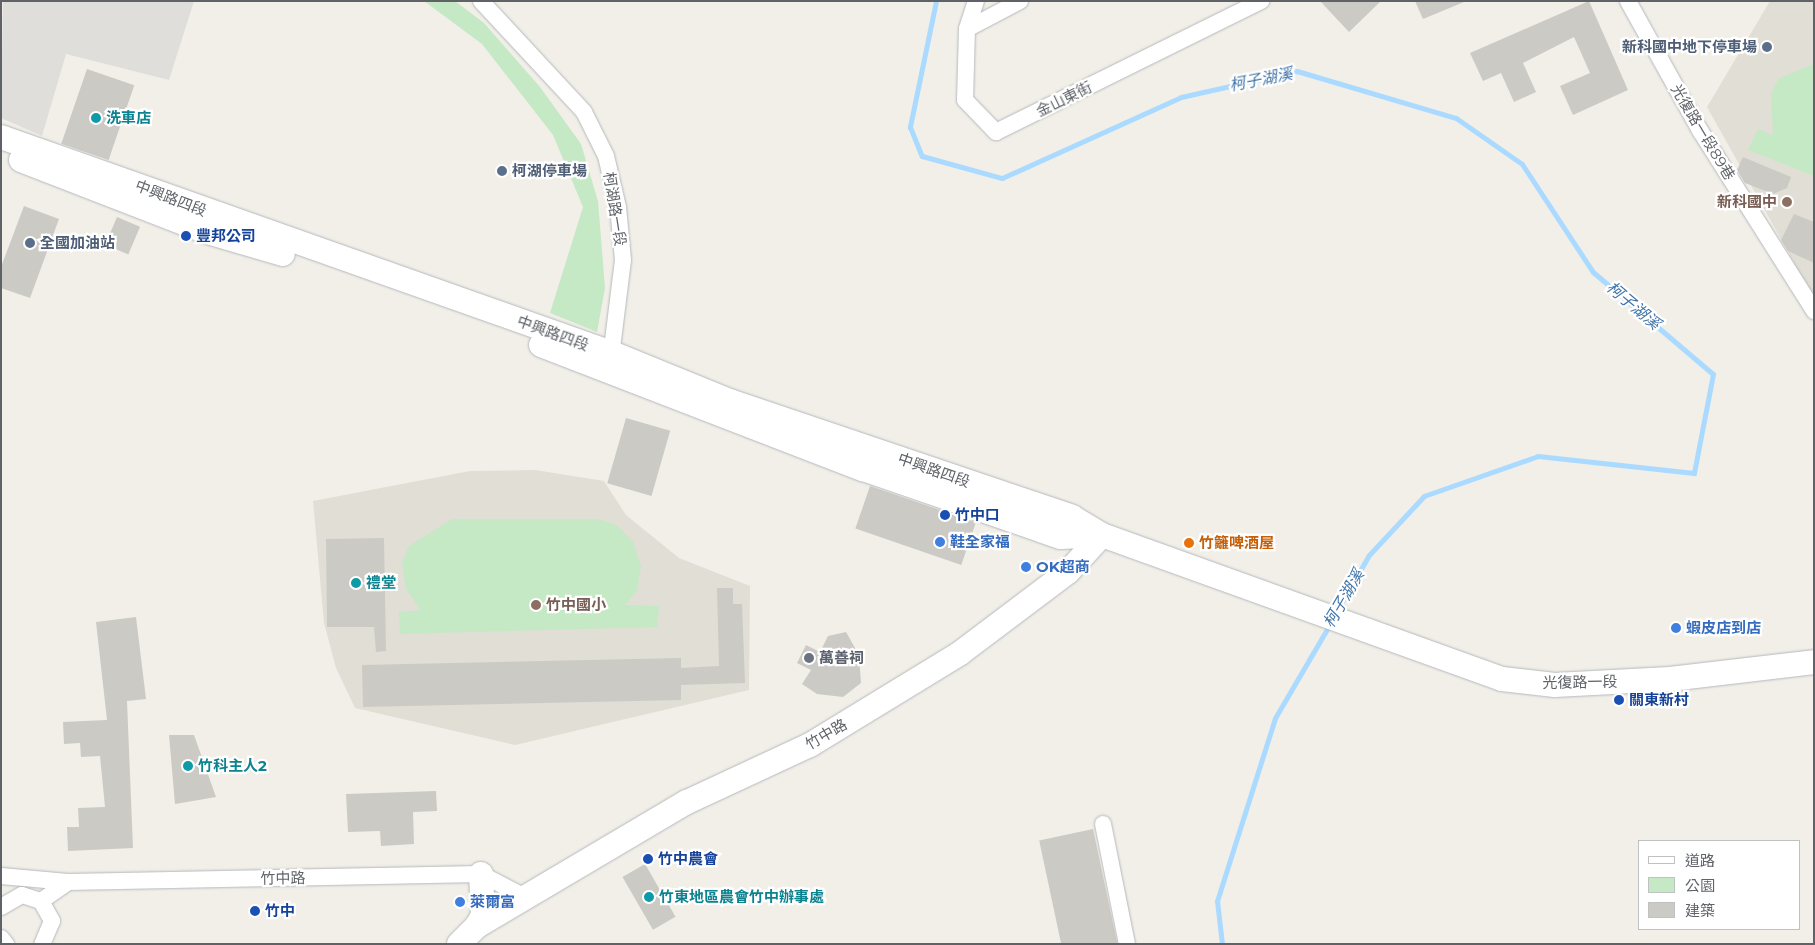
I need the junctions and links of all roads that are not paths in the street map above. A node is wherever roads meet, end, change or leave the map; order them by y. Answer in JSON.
{"nodes":[{"id":1,"x":481,"y":1,"type":"edge"},
{"id":2,"x":976,"y":1,"type":"edge"},
{"id":3,"x":1020,"y":1,"type":"edge"},
{"id":4,"x":1261,"y":1,"type":"edge"},
{"id":5,"x":1628,"y":1,"type":"edge"},
{"id":6,"x":967,"y":29,"type":"junction"},
{"id":7,"x":1,"y":136,"type":"edge"},
{"id":8,"x":1,"y":154,"type":"edge"},
{"id":9,"x":1814,"y":311,"type":"edge"},
{"id":10,"x":611,"y":362,"type":"junction"},
{"id":11,"x":1102,"y":535,"type":"junction"},
{"id":12,"x":1310,"y":607,"type":"joint"},
{"id":13,"x":1814,"y":662,"type":"edge"},
{"id":14,"x":1103,"y":824,"type":"dead end"},
{"id":15,"x":481,"y":874,"type":"junction"},
{"id":16,"x":1,"y":876,"type":"edge"},
{"id":17,"x":68,"y":882,"type":"junction"},
{"id":18,"x":525,"y":897,"type":"junction"},
{"id":19,"x":41,"y":901,"type":"junction"},
{"id":20,"x":1,"y":907,"type":"edge"},
{"id":21,"x":477,"y":926,"type":"junction"},
{"id":22,"x":1,"y":938,"type":"edge"},
{"id":23,"x":6,"y":944,"type":"edge"},
{"id":24,"x":42,"y":944,"type":"edge"},
{"id":25,"x":458,"y":944,"type":"edge"},
{"id":26,"x":1127,"y":944,"type":"edge"}],
"edges":[{"from":1,"to":10,"type":"street","name":"柯湖路一段"},
{"from":2,"to":6,"type":"street","name":"金山東街"},
{"from":3,"to":6,"type":"street"},
{"from":4,"to":6,"type":"street","name":"金山東街"},
{"from":5,"to":9,"type":"street","name":"光復路一段89巷"},
{"from":7,"to":10,"type":"main road","name":"中興路四段"},
{"from":8,"to":10,"type":"main road","name":"中興路四段"},
{"from":10,"to":11,"type":"main road","name":"中興路四段"},
{"from":11,"to":12,"type":"main road","name":"中興路四段"},
{"from":11,"to":18,"type":"main road","name":"竹中路"},
{"from":12,"to":13,"type":"main road","name":"光復路一段"},
{"from":14,"to":26,"type":"street"},
{"from":15,"to":17,"type":"street","name":"竹中路"},
{"from":15,"to":18,"type":"street","name":"竹中路"},
{"from":15,"to":21,"type":"main road"},
{"from":16,"to":17,"type":"street","name":"竹中路"},
{"from":17,"to":19,"type":"street"},
{"from":18,"to":21,"type":"main road","name":"竹中路"},
{"from":19,"to":20,"type":"street"},
{"from":19,"to":24,"type":"street"},
{"from":21,"to":25,"type":"main road","name":"竹中路"},
{"from":22,"to":23,"type":"street"}]}
